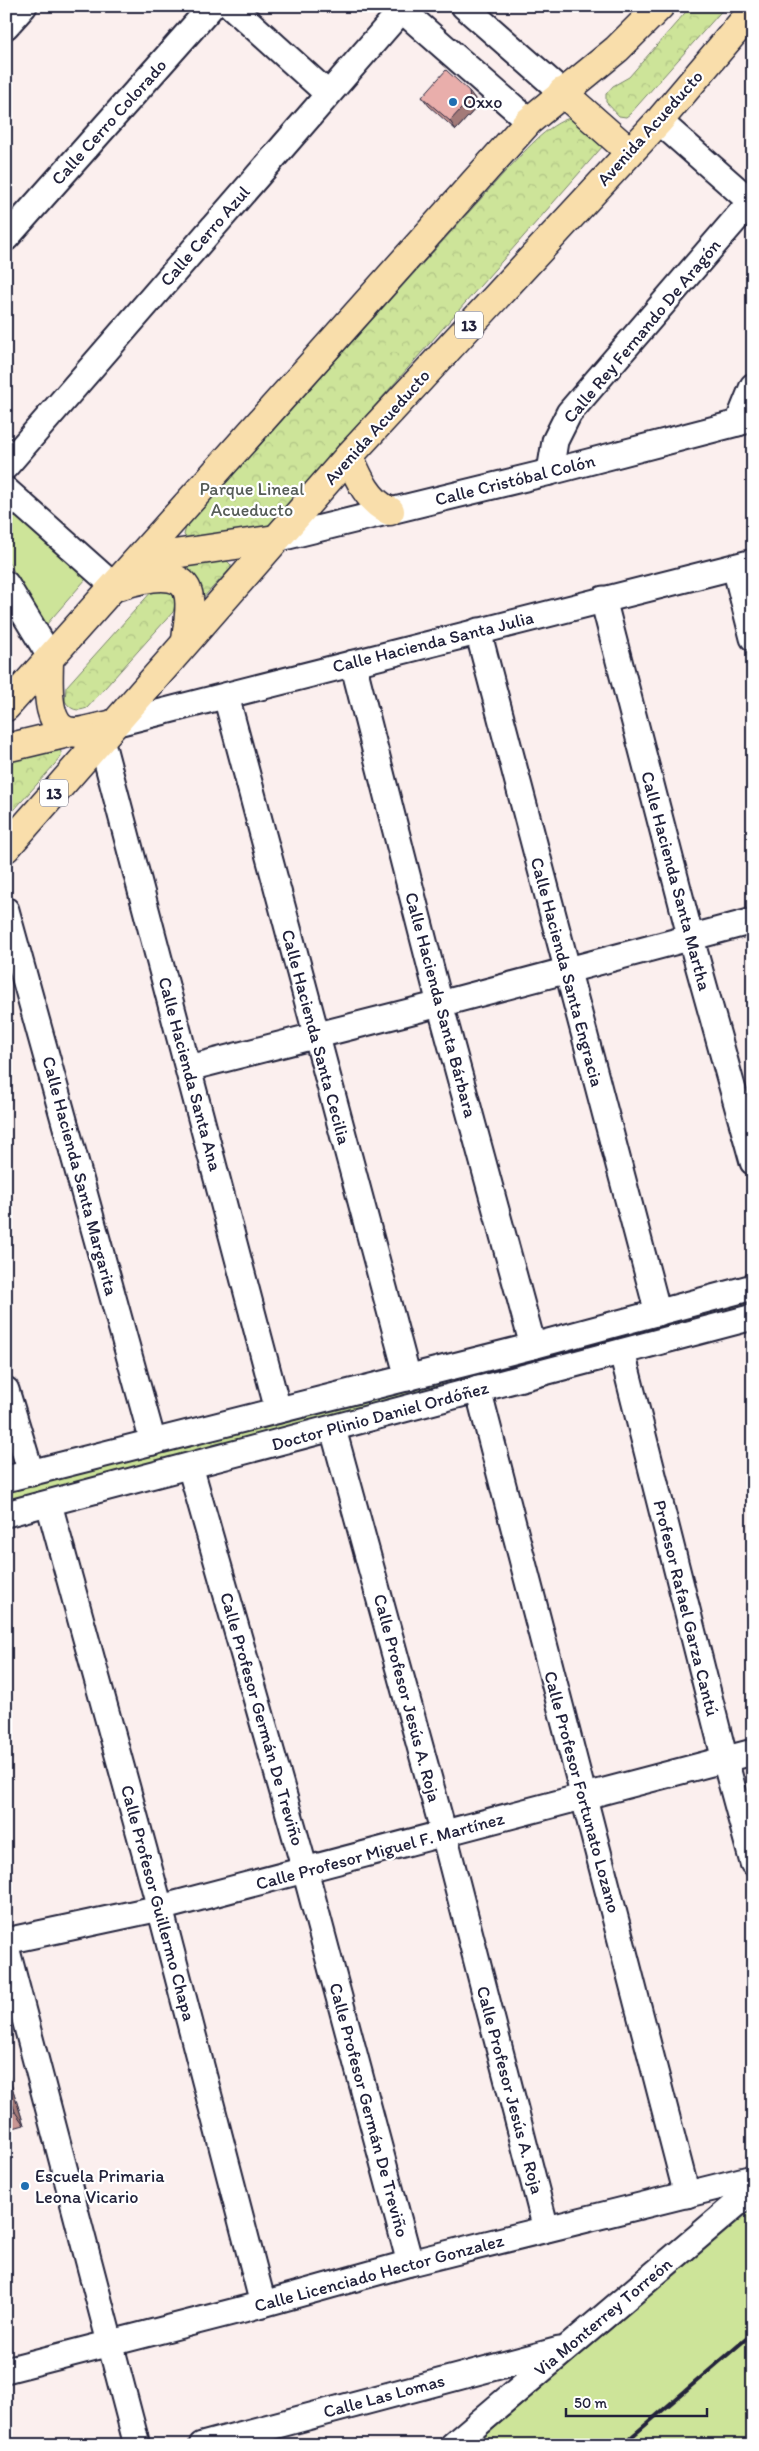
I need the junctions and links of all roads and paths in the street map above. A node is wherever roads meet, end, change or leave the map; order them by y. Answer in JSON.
{"nodes":[{"id":1,"x":24,"y":6,"type":"edge"},
{"id":2,"x":212,"y":6,"type":"edge"},
{"id":3,"x":231,"y":6,"type":"edge"},
{"id":4,"x":464,"y":6,"type":"edge"},
{"id":5,"x":660,"y":6,"type":"edge"},
{"id":6,"x":403,"y":8,"type":"edge"},
{"id":7,"x":753,"y":10,"type":"edge"},
{"id":8,"x":6,"y":26,"type":"edge"},
{"id":9,"x":562,"y":92,"type":"junction"},
{"id":10,"x":328,"y":94,"type":"junction"},
{"id":11,"x":529,"y":121,"type":"junction"},
{"id":12,"x":658,"y":121,"type":"junction"},
{"id":13,"x":630,"y":152,"type":"junction"},
{"id":14,"x":752,"y":200,"type":"edge"},
{"id":15,"x":6,"y":238,"type":"edge"},
{"id":16,"x":753,"y":386,"type":"edge"},
{"id":17,"x":745,"y":421,"type":"edge"},
{"id":18,"x":349,"y":456,"type":"junction"},
{"id":19,"x":6,"y":466,"type":"edge"},
{"id":20,"x":550,"y":472,"type":"junction"},
{"id":21,"x":6,"y":490,"type":"edge"},
{"id":22,"x":390,"y":511,"type":"junction"},
{"id":23,"x":276,"y":539,"type":"junction"},
{"id":24,"x":140,"y":559,"type":"junction"},
{"id":25,"x":744,"y":565,"type":"edge"},
{"id":26,"x":6,"y":584,"type":"edge"},
{"id":27,"x":115,"y":587,"type":"junction"},
{"id":28,"x":603,"y":599,"type":"junction"},
{"id":29,"x":13,"y":607,"type":"edge"},
{"id":30,"x":478,"y":631,"type":"junction"},
{"id":31,"x":753,"y":638,"type":"edge"},
{"id":32,"x":186,"y":641,"type":"junction"},
{"id":33,"x":50,"y":659,"type":"junction"},
{"id":34,"x":353,"y":663,"type":"junction"},
{"id":35,"x":226,"y":696,"type":"junction"},
{"id":36,"x":6,"y":706,"type":"edge"},
{"id":37,"x":108,"y":731,"type":"junction"},
{"id":38,"x":74,"y":732,"type":"junction"},
{"id":39,"x":6,"y":748,"type":"edge"},
{"id":40,"x":6,"y":848,"type":"edge"},
{"id":41,"x":6,"y":910,"type":"edge"},
{"id":42,"x":753,"y":921,"type":"edge"},
{"id":43,"x":691,"y":939,"type":"junction"},
{"id":44,"x":567,"y":970,"type":"junction"},
{"id":45,"x":440,"y":1004,"type":"junction"},
{"id":46,"x":315,"y":1035,"type":"junction"},
{"id":47,"x":188,"y":1068,"type":"junction"},
{"id":48,"x":753,"y":1162,"type":"edge"},
{"id":49,"x":753,"y":1287,"type":"edge"},
{"id":50,"x":658,"y":1313,"type":"junction"},
{"id":51,"x":753,"y":1317,"type":"edge"},
{"id":52,"x":533,"y":1346,"type":"junction"},
{"id":53,"x":622,"y":1352,"type":"junction"},
{"id":54,"x":408,"y":1378,"type":"junction"},
{"id":55,"x":478,"y":1389,"type":"junction"},
{"id":56,"x":6,"y":1390,"type":"edge"},
{"id":57,"x":278,"y":1410,"type":"junction"},
{"id":58,"x":334,"y":1429,"type":"junction"},
{"id":59,"x":154,"y":1442,"type":"junction"},
{"id":60,"x":190,"y":1466,"type":"junction"},
{"id":61,"x":30,"y":1473,"type":"junction"},
{"id":62,"x":6,"y":1479,"type":"edge"},
{"id":63,"x":49,"y":1504,"type":"junction"},
{"id":64,"x":6,"y":1514,"type":"edge"},
{"id":65,"x":753,"y":1752,"type":"edge"},
{"id":66,"x":725,"y":1760,"type":"junction"},
{"id":67,"x":583,"y":1798,"type":"junction"},
{"id":68,"x":444,"y":1834,"type":"junction"},
{"id":69,"x":753,"y":1863,"type":"edge"},
{"id":70,"x":305,"y":1870,"type":"junction"},
{"id":71,"x":160,"y":1908,"type":"junction"},
{"id":72,"x":6,"y":1941,"type":"edge"},
{"id":73,"x":6,"y":1947,"type":"edge"},
{"id":74,"x":753,"y":2178,"type":"edge"},
{"id":75,"x":753,"y":2190,"type":"edge"},
{"id":76,"x":687,"y":2195,"type":"junction"},
{"id":77,"x":546,"y":2229,"type":"junction"},
{"id":78,"x":410,"y":2263,"type":"junction"},
{"id":79,"x":263,"y":2304,"type":"junction"},
{"id":80,"x":110,"y":2344,"type":"junction"},
{"id":81,"x":566,"y":2348,"type":"junction"},
{"id":82,"x":6,"y":2370,"type":"edge"},
{"id":83,"x":137,"y":2445,"type":"edge"},
{"id":84,"x":202,"y":2445,"type":"edge"},
{"id":85,"x":453,"y":2445,"type":"edge"}],
"edges":[{"from":1,"to":8,"type":"street"},
{"from":2,"to":15,"type":"street","name":"Calle Cerro Colorado"},
{"from":3,"to":10,"type":"street"},
{"from":4,"to":9,"type":"street"},
{"from":5,"to":9,"type":"main road"},
{"from":6,"to":10,"type":"street","name":"Calle Cerro Azul"},
{"from":6,"to":11,"type":"street"},
{"from":7,"to":12,"type":"main road","name":"Avenida Acueducto","number":"13"},
{"from":9,"to":11,"type":"main road"},
{"from":9,"to":13,"type":"main road"},
{"from":10,"to":19,"type":"street","name":"Calle Cerro Azul"},
{"from":11,"to":24,"type":"main road"},
{"from":12,"to":13,"type":"main road","name":"Avenida Acueducto","number":"13"},
{"from":12,"to":14,"type":"street"},
{"from":13,"to":18,"type":"main road","name":"Avenida Acueducto","number":"13"},
{"from":14,"to":20,"type":"street","name":"Calle Rey Fernando De Aragón"},
{"from":16,"to":17,"type":"street"},
{"from":17,"to":20,"type":"street","name":"Calle Cristóbal Colón"},
{"from":18,"to":22,"type":"main road"},
{"from":18,"to":23,"type":"main road","name":"Avenida Acueducto","number":"13"},
{"from":20,"to":22,"type":"street","name":"Calle Cristóbal Colón"},
{"from":21,"to":27,"type":"street"},
{"from":22,"to":23,"type":"street","name":"Calle Cristóbal Colón"},
{"from":23,"to":24,"type":"main road"},
{"from":23,"to":32,"type":"main road","name":"Avenida Acueducto","number":"13"},
{"from":24,"to":27,"type":"main road"},
{"from":25,"to":28,"type":"street","name":"Calle Hacienda Santa Julia"},
{"from":25,"to":31,"type":"street"},
{"from":26,"to":29,"type":"street"},
{"from":27,"to":32,"type":"main road"},
{"from":27,"to":33,"type":"main road"},
{"from":28,"to":30,"type":"street","name":"Calle Hacienda Santa Julia"},
{"from":28,"to":43,"type":"street","name":"Calle Hacienda Santa Martha"},
{"from":29,"to":33,"type":"street"},
{"from":30,"to":34,"type":"street","name":"Calle Hacienda Santa Julia"},
{"from":30,"to":44,"type":"street","name":"Calle Hacienda Santa Engracia"},
{"from":32,"to":37,"type":"main road","name":"Avenida Acueducto","number":"13"},
{"from":33,"to":36,"type":"main road"},
{"from":33,"to":38,"type":"main road"},
{"from":34,"to":35,"type":"street","name":"Calle Hacienda Santa Julia"},
{"from":34,"to":45,"type":"street","name":"Calle Hacienda Santa Bárbara"},
{"from":35,"to":37,"type":"street","name":"Calle Hacienda Santa Julia"},
{"from":35,"to":46,"type":"street","name":"Calle Hacienda Santa Cecilia"},
{"from":37,"to":38,"type":"main road"},
{"from":37,"to":40,"type":"main road","name":"Avenida Acueducto","number":"13"},
{"from":37,"to":47,"type":"street","name":"Calle Hacienda Santa Ana"},
{"from":38,"to":39,"type":"main road"},
{"from":41,"to":59,"type":"street","name":"Calle Hacienda Santa Margarita"},
{"from":42,"to":43,"type":"street"},
{"from":43,"to":44,"type":"street"},
{"from":43,"to":48,"type":"street","name":"Calle Hacienda Santa Martha"},
{"from":44,"to":45,"type":"street"},
{"from":44,"to":50,"type":"street","name":"Calle Hacienda Santa Engracia"},
{"from":45,"to":46,"type":"street"},
{"from":45,"to":52,"type":"street","name":"Calle Hacienda Santa Bárbara"},
{"from":46,"to":47,"type":"street"},
{"from":46,"to":54,"type":"street","name":"Calle Hacienda Santa Cecilia"},
{"from":47,"to":57,"type":"street","name":"Calle Hacienda Santa Ana"},
{"from":49,"to":50,"type":"street","name":"Doctor Plinio Daniel Ordóñez"},
{"from":50,"to":52,"type":"street","name":"Doctor Plinio Daniel Ordóñez"},
{"from":51,"to":53,"type":"street","name":"Doctor Plinio Daniel Ordóñez"},
{"from":52,"to":54,"type":"street","name":"Doctor Plinio Daniel Ordóñez"},
{"from":53,"to":55,"type":"street","name":"Doctor Plinio Daniel Ordóñez"},
{"from":53,"to":66,"type":"street","name":"Profesor Rafael Garza Cantú"},
{"from":54,"to":57,"type":"street","name":"Doctor Plinio Daniel Ordóñez"},
{"from":55,"to":58,"type":"street","name":"Doctor Plinio Daniel Ordóñez"},
{"from":55,"to":67,"type":"street","name":"Calle Profesor Fortunato Lozano"},
{"from":56,"to":61,"type":"street"},
{"from":57,"to":59,"type":"street","name":"Doctor Plinio Daniel Ordóñez"},
{"from":58,"to":60,"type":"street","name":"Doctor Plinio Daniel Ordóñez"},
{"from":58,"to":68,"type":"street","name":"Calle Profesor Jesús A. Roja"},
{"from":59,"to":61,"type":"street","name":"Doctor Plinio Daniel Ordóñez"},
{"from":60,"to":63,"type":"street","name":"Doctor Plinio Daniel Ordóñez"},
{"from":60,"to":70,"type":"street","name":"Calle Profesor Germán De Treviño"},
{"from":61,"to":62,"type":"street","name":"Doctor Plinio Daniel Ordóñez"},
{"from":63,"to":64,"type":"street","name":"Doctor Plinio Daniel Ordóñez"},
{"from":63,"to":71,"type":"street","name":"Calle Profesor Guillermo Chapa"},
{"from":65,"to":66,"type":"street","name":"Calle Profesor Miguel F. Martínez"},
{"from":66,"to":67,"type":"street","name":"Calle Profesor Miguel F. Martínez"},
{"from":66,"to":69,"type":"street","name":"Profesor Rafael Garza Cantú"},
{"from":67,"to":68,"type":"street","name":"Calle Profesor Miguel F. Martínez"},
{"from":67,"to":76,"type":"street","name":"Calle Profesor Fortunato Lozano"},
{"from":68,"to":70,"type":"street","name":"Calle Profesor Miguel F. Martínez"},
{"from":68,"to":77,"type":"street","name":"Calle Profesor Jesús A. Roja"},
{"from":70,"to":71,"type":"street","name":"Calle Profesor Miguel F. Martínez"},
{"from":70,"to":78,"type":"street","name":"Calle Profesor Germán De Treviño"},
{"from":71,"to":72,"type":"street","name":"Calle Profesor Miguel F. Martínez"},
{"from":71,"to":79,"type":"street","name":"Calle Profesor Guillermo Chapa"},
{"from":73,"to":80,"type":"street"},
{"from":74,"to":76,"type":"street","name":"Calle Licenciado Hector Gonzalez"},
{"from":75,"to":81,"type":"street","name":"Via Monterrey Torreón"},
{"from":76,"to":77,"type":"street","name":"Calle Licenciado Hector Gonzalez"},
{"from":77,"to":78,"type":"street","name":"Calle Licenciado Hector Gonzalez"},
{"from":78,"to":79,"type":"street","name":"Calle Licenciado Hector Gonzalez"},
{"from":79,"to":80,"type":"street","name":"Calle Licenciado Hector Gonzalez"},
{"from":80,"to":82,"type":"street","name":"Calle Licenciado Hector Gonzalez"},
{"from":80,"to":83,"type":"street"},
{"from":81,"to":84,"type":"street","name":"Calle Las Lomas"},
{"from":81,"to":85,"type":"street","name":"Via Monterrey Torreón"}]}
